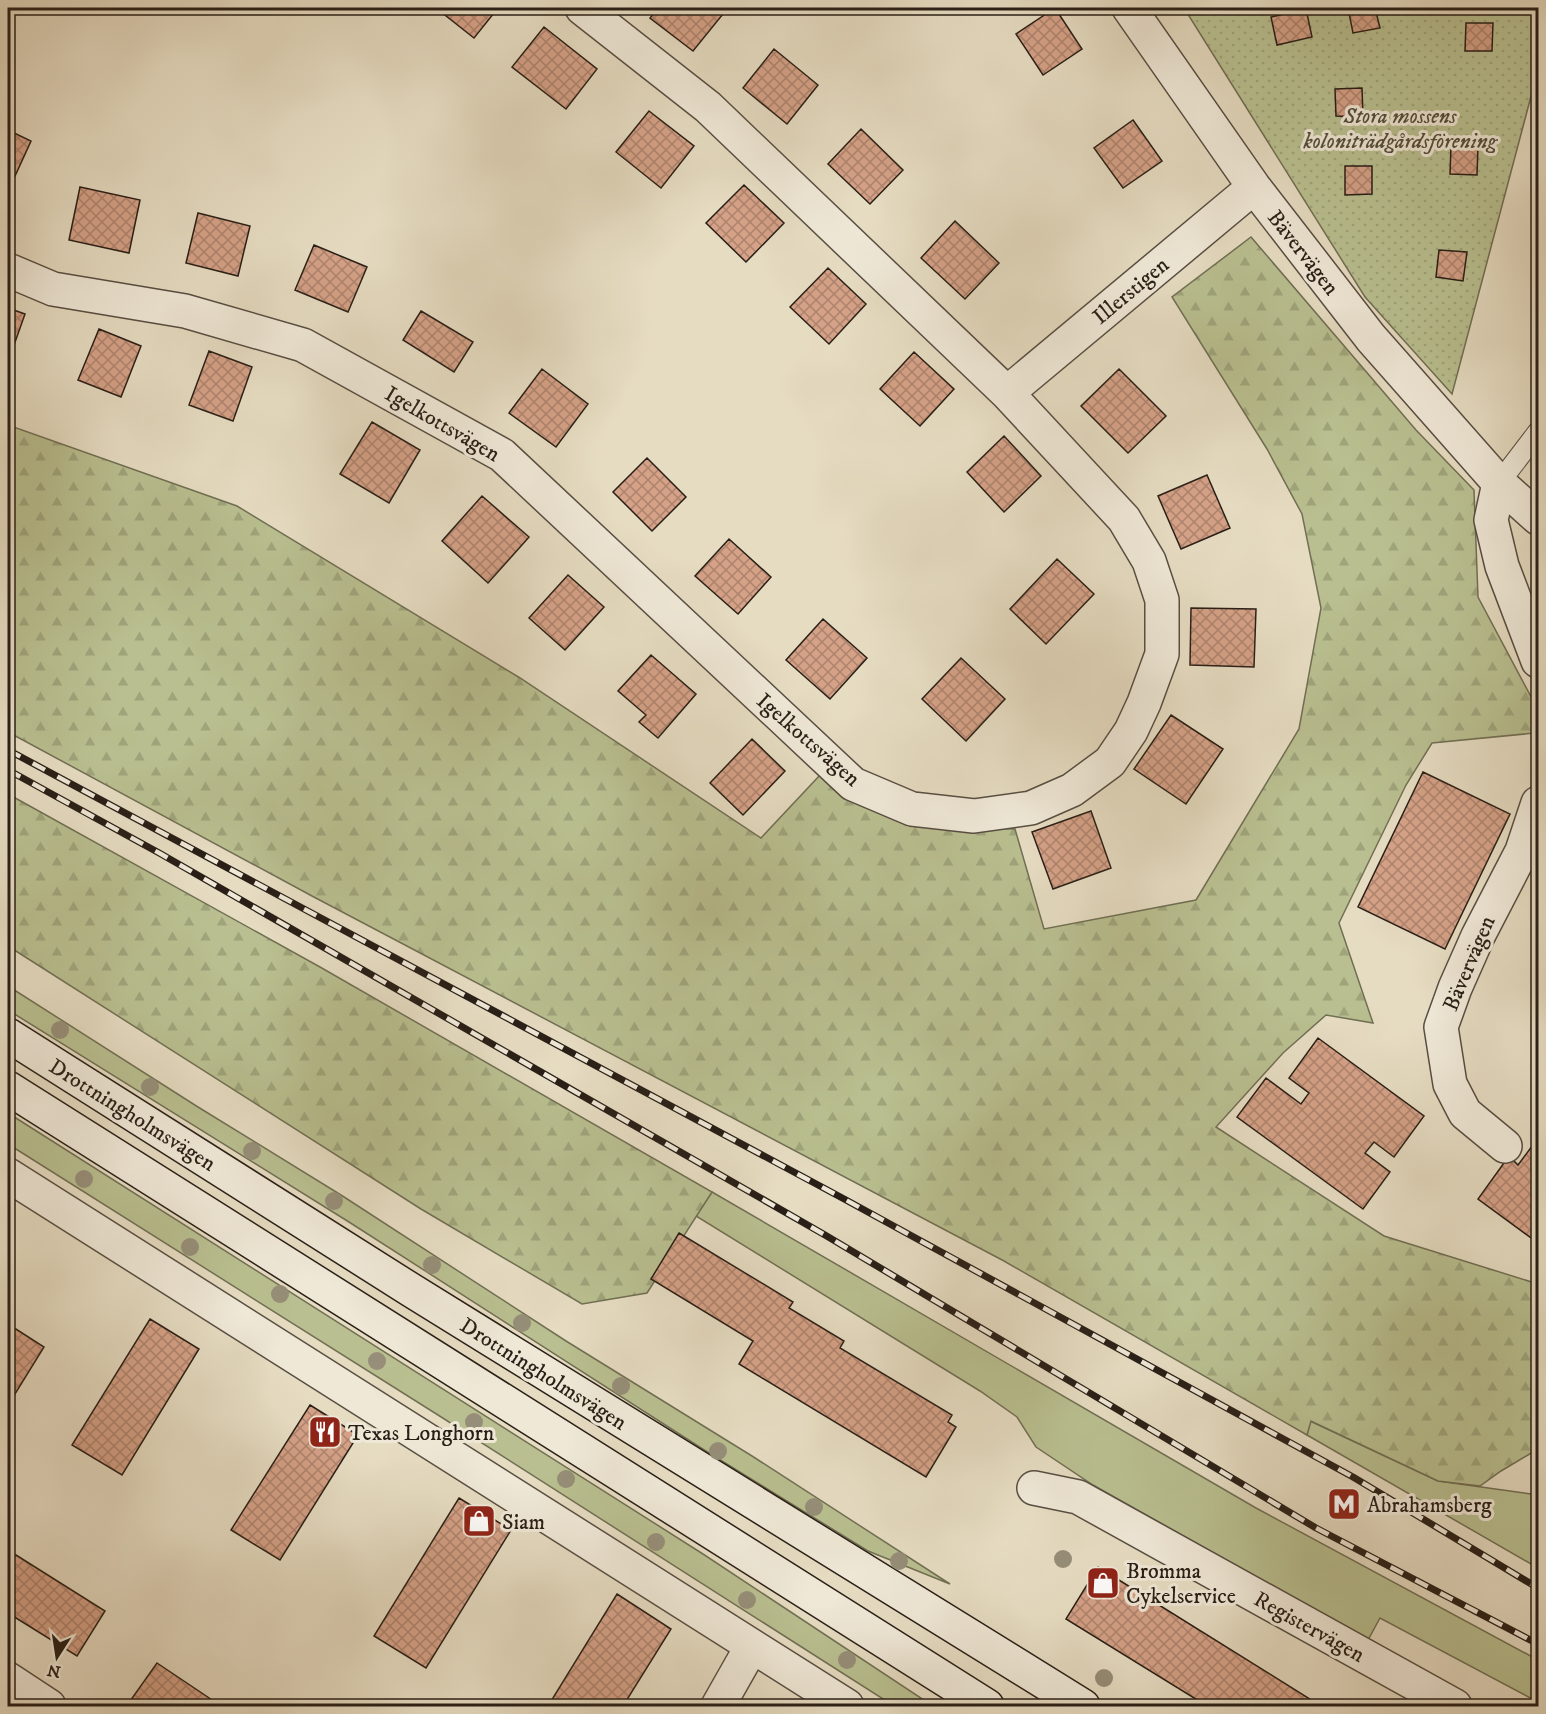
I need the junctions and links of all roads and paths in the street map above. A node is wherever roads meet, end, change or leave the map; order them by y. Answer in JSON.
{"nodes":[{"id":1,"x":582,"y":8,"type":"edge"},
{"id":2,"x":1129,"y":8,"type":"edge"},
{"id":3,"x":1254,"y":187,"type":"junction"},
{"id":4,"x":8,"y":270,"type":"edge"},
{"id":5,"x":1007,"y":393,"type":"junction"},
{"id":6,"x":1539,"y":432,"type":"edge"},
{"id":7,"x":1499,"y":483,"type":"junction"},
{"id":8,"x":1539,"y":518,"type":"edge"},
{"id":9,"x":1539,"y":661,"type":"edge"},
{"id":10,"x":1539,"y":803,"type":"edge"},
{"id":11,"x":8,"y":1035,"type":"edge"},
{"id":12,"x":8,"y":1088,"type":"edge"},
{"id":13,"x":1505,"y":1146,"type":"dead end"},
{"id":14,"x":8,"y":1175,"type":"edge"},
{"id":15,"x":1034,"y":1488,"type":"dead end"},
{"id":16,"x":752,"y":1646,"type":"junction"},
{"id":17,"x":8,"y":1679,"type":"edge"},
{"id":18,"x":49,"y":1707,"type":"edge"},
{"id":19,"x":718,"y":1707,"type":"edge"},
{"id":20,"x":847,"y":1707,"type":"edge"},
{"id":21,"x":987,"y":1707,"type":"edge"},
{"id":22,"x":1083,"y":1707,"type":"edge"},
{"id":23,"x":1455,"y":1707,"type":"edge"}],
"edges":[{"from":1,"to":5,"type":"street","name":"Igelkottsvägen"},
{"from":2,"to":3,"type":"street","name":"Bävervägen"},
{"from":3,"to":5,"type":"street","name":"Illerstigen"},
{"from":3,"to":7,"type":"street","name":"Bävervägen"},
{"from":4,"to":5,"type":"street","name":"Igelkottsvägen"},
{"from":6,"to":7,"type":"lane"},
{"from":7,"to":8,"type":"street","name":"Bävervägen"},
{"from":7,"to":9,"type":"street"},
{"from":10,"to":13,"type":"street","name":"Bävervägen"},
{"from":11,"to":22,"type":"street","name":"Drottningholmsvägen"},
{"from":12,"to":21,"type":"street","name":"Drottningholmsvägen"},
{"from":14,"to":16,"type":"street"},
{"from":15,"to":23,"type":"street","name":"Registervägen"},
{"from":16,"to":19,"type":"street"},
{"from":16,"to":20,"type":"street"},
{"from":17,"to":18,"type":"street"}]}
